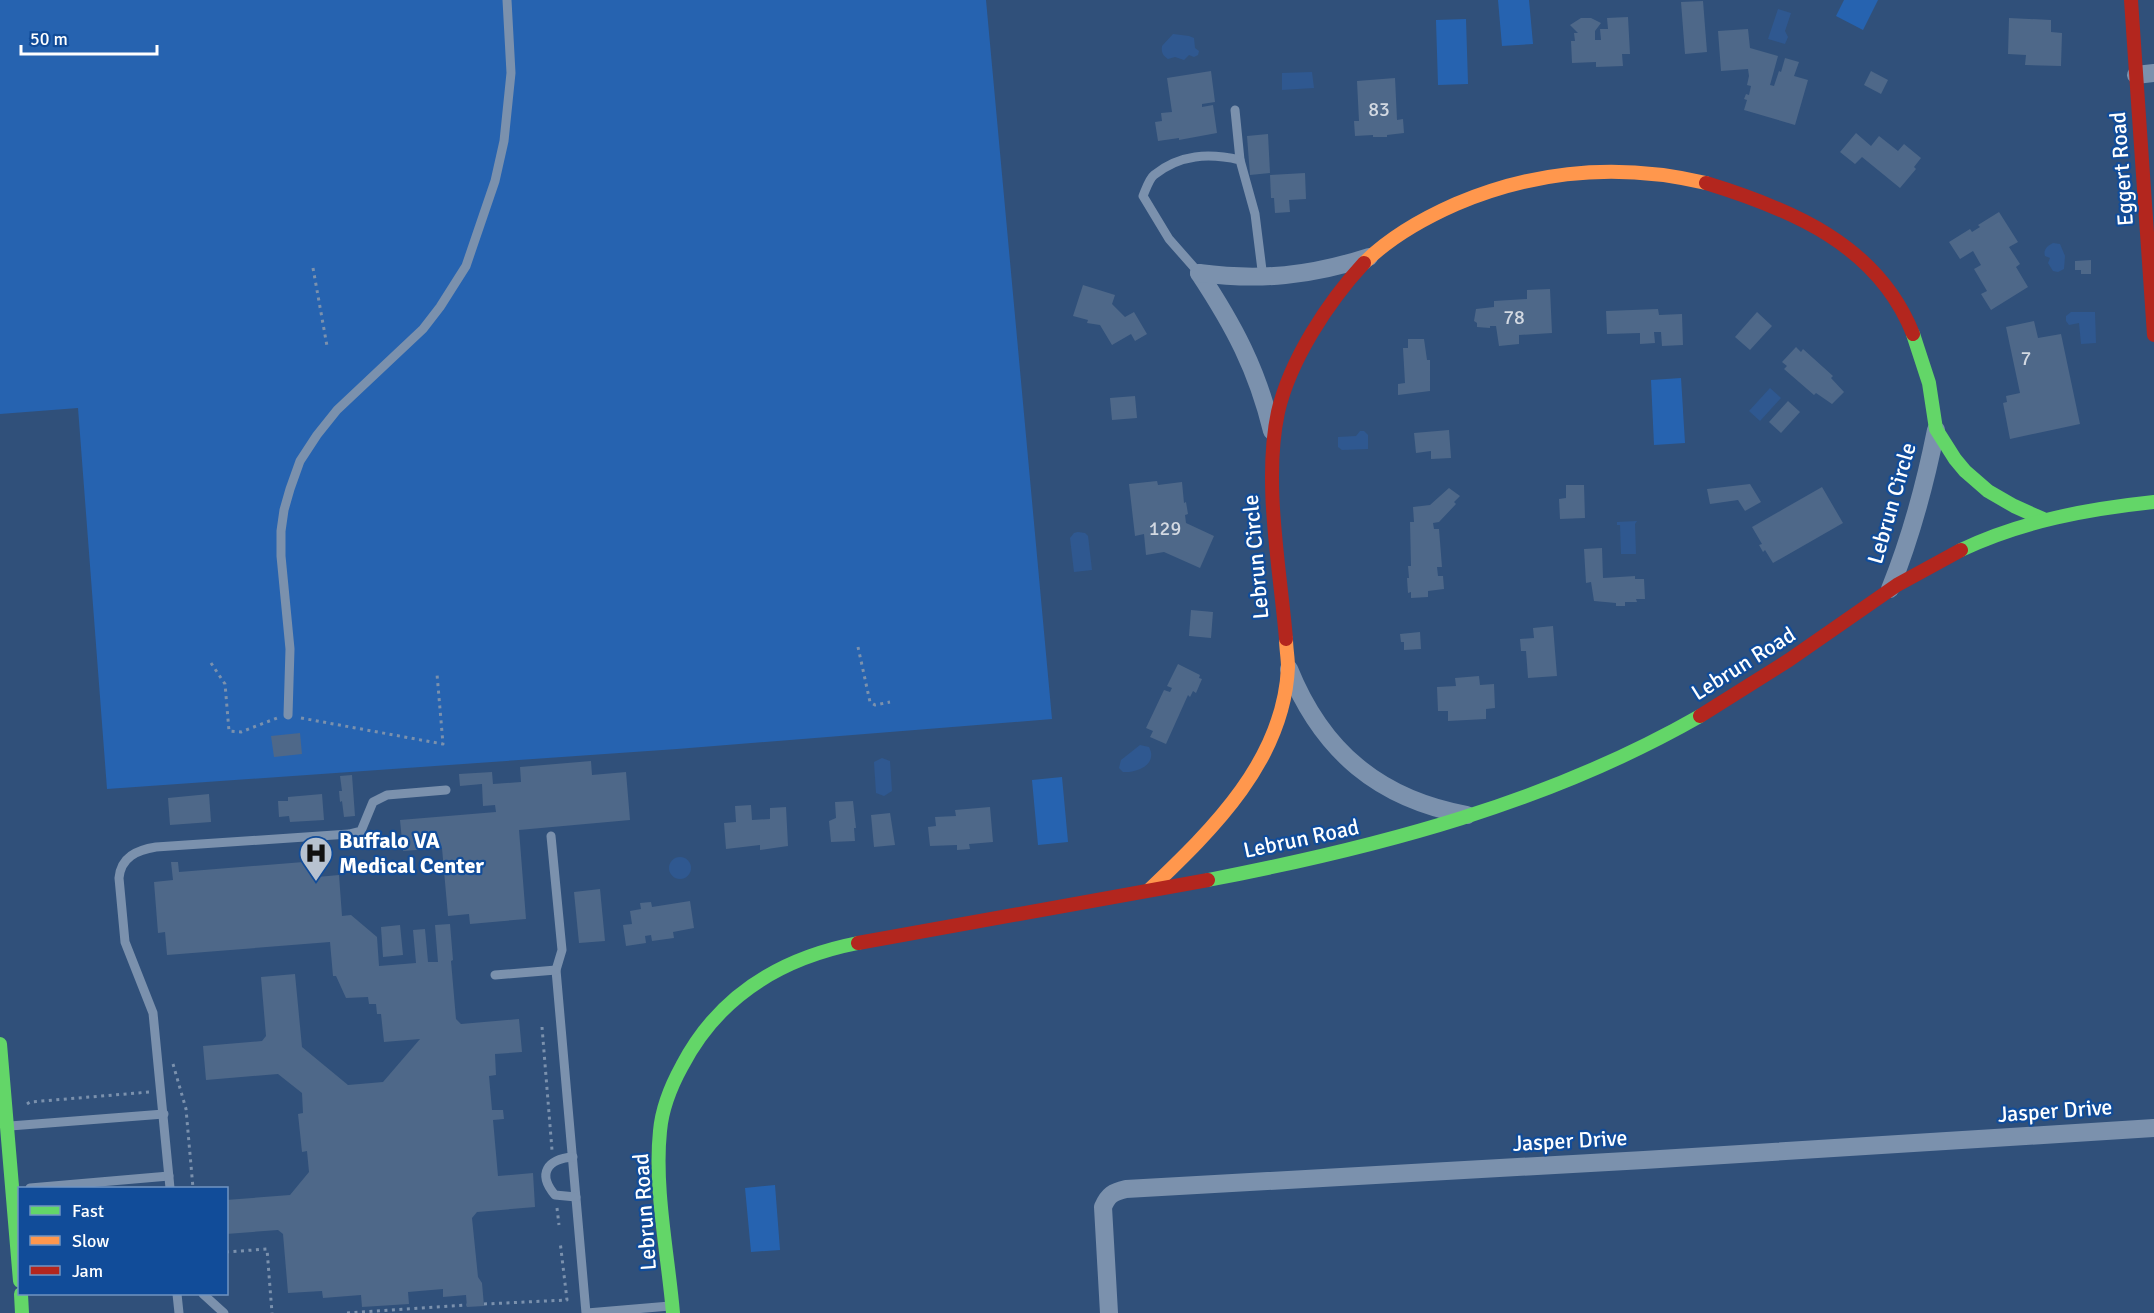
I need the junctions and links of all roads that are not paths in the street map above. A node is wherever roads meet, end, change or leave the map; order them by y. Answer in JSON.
{"nodes":[{"id":1,"x":507,"y":0,"type":"edge"},
{"id":2,"x":2131,"y":0,"type":"edge"},
{"id":3,"x":2145,"y":74,"type":"edge"},
{"id":4,"x":1235,"y":110,"type":"dead end"},
{"id":5,"x":1240,"y":159,"type":"junction"},
{"id":6,"x":1371,"y":256,"type":"junction"},
{"id":7,"x":1199,"y":273,"type":"junction"},
{"id":8,"x":1263,"y":278,"type":"junction"},
{"id":9,"x":2154,"y":335,"type":"edge"},
{"id":10,"x":1936,"y":430,"type":"junction"},
{"id":11,"x":1274,"y":443,"type":"junction"},
{"id":12,"x":2154,"y":502,"type":"edge"},
{"id":13,"x":2043,"y":519,"type":"junction"},
{"id":14,"x":1890,"y":589,"type":"junction"},
{"id":15,"x":1288,"y":667,"type":"junction"},
{"id":16,"x":288,"y":715,"type":"road end"},
{"id":17,"x":446,"y":790,"type":"dead end"},
{"id":18,"x":1474,"y":816,"type":"junction"},
{"id":19,"x":551,"y":836,"type":"dead end"},
{"id":20,"x":1150,"y":889,"type":"junction"},
{"id":21,"x":556,"y":970,"type":"junction"},
{"id":22,"x":495,"y":975,"type":"dead end"},
{"id":23,"x":0,"y":1044,"type":"edge"},
{"id":24,"x":2,"y":1084,"type":"edge"},
{"id":25,"x":164,"y":1114,"type":"junction"},
{"id":26,"x":7,"y":1126,"type":"junction"},
{"id":27,"x":2154,"y":1128,"type":"edge"},
{"id":28,"x":573,"y":1156,"type":"junction"},
{"id":29,"x":169,"y":1176,"type":"junction"},
{"id":30,"x":42,"y":1187,"type":"edge"},
{"id":31,"x":170,"y":1187,"type":"edge"},
{"id":32,"x":16,"y":1190,"type":"edge"},
{"id":33,"x":576,"y":1197,"type":"junction"},
{"id":34,"x":18,"y":1236,"type":"edge"},
{"id":35,"x":21,"y":1295,"type":"edge"},
{"id":36,"x":177,"y":1295,"type":"edge"},
{"id":37,"x":204,"y":1295,"type":"edge"},
{"id":38,"x":673,"y":1310,"type":"edge"},
{"id":39,"x":22,"y":1313,"type":"edge"},
{"id":40,"x":179,"y":1313,"type":"edge"},
{"id":41,"x":224,"y":1313,"type":"edge"},
{"id":42,"x":587,"y":1313,"type":"edge"},
{"id":43,"x":1109,"y":1313,"type":"edge"}],
"edges":[{"from":1,"to":16,"type":"lane"},
{"from":2,"to":3,"type":"street","name":"Eggert Road"},
{"from":3,"to":9,"type":"street","name":"Eggert Road"},
{"from":4,"to":5,"type":"lane"},
{"from":5,"to":7,"type":"lane"},
{"from":5,"to":8,"type":"lane"},
{"from":6,"to":8,"type":"street","name":"Lebrun Circle"},
{"from":6,"to":10,"type":"street","name":"Lebrun Circle"},
{"from":6,"to":11,"type":"street","name":"Lebrun Circle"},
{"from":7,"to":8,"type":"street","name":"Lebrun Circle"},
{"from":7,"to":11,"type":"street","name":"Lebrun Circle"},
{"from":10,"to":13,"type":"street","name":"Lebrun Circle"},
{"from":10,"to":14,"type":"street","name":"Lebrun Circle"},
{"from":11,"to":15,"type":"street","name":"Lebrun Circle"},
{"from":12,"to":13,"type":"street","name":"Lebrun Road"},
{"from":13,"to":14,"type":"street","name":"Lebrun Road"},
{"from":14,"to":18,"type":"street","name":"Lebrun Road"},
{"from":15,"to":18,"type":"street","name":"Lebrun Circle"},
{"from":15,"to":20,"type":"street","name":"Lebrun Circle"},
{"from":17,"to":25,"type":"lane"},
{"from":18,"to":20,"type":"street","name":"Lebrun Road"},
{"from":19,"to":21,"type":"lane"},
{"from":20,"to":38,"type":"street","name":"Lebrun Road"},
{"from":21,"to":22,"type":"lane"},
{"from":21,"to":28,"type":"lane"},
{"from":23,"to":24,"type":"street"},
{"from":24,"to":26,"type":"street"},
{"from":25,"to":26,"type":"lane"},
{"from":25,"to":29,"type":"lane"},
{"from":26,"to":32,"type":"street"},
{"from":27,"to":43,"type":"street","name":"Jasper Drive"},
{"from":28,"to":33,"type":"lane"},
{"from":28,"to":33,"type":"lane"},
{"from":29,"to":30,"type":"lane"},
{"from":29,"to":31,"type":"lane"},
{"from":32,"to":34,"type":"street"},
{"from":33,"to":42,"type":"lane"},
{"from":35,"to":39,"type":"street"},
{"from":36,"to":40,"type":"lane"},
{"from":37,"to":41,"type":"lane"},
{"from":38,"to":42,"type":"lane"}]}
